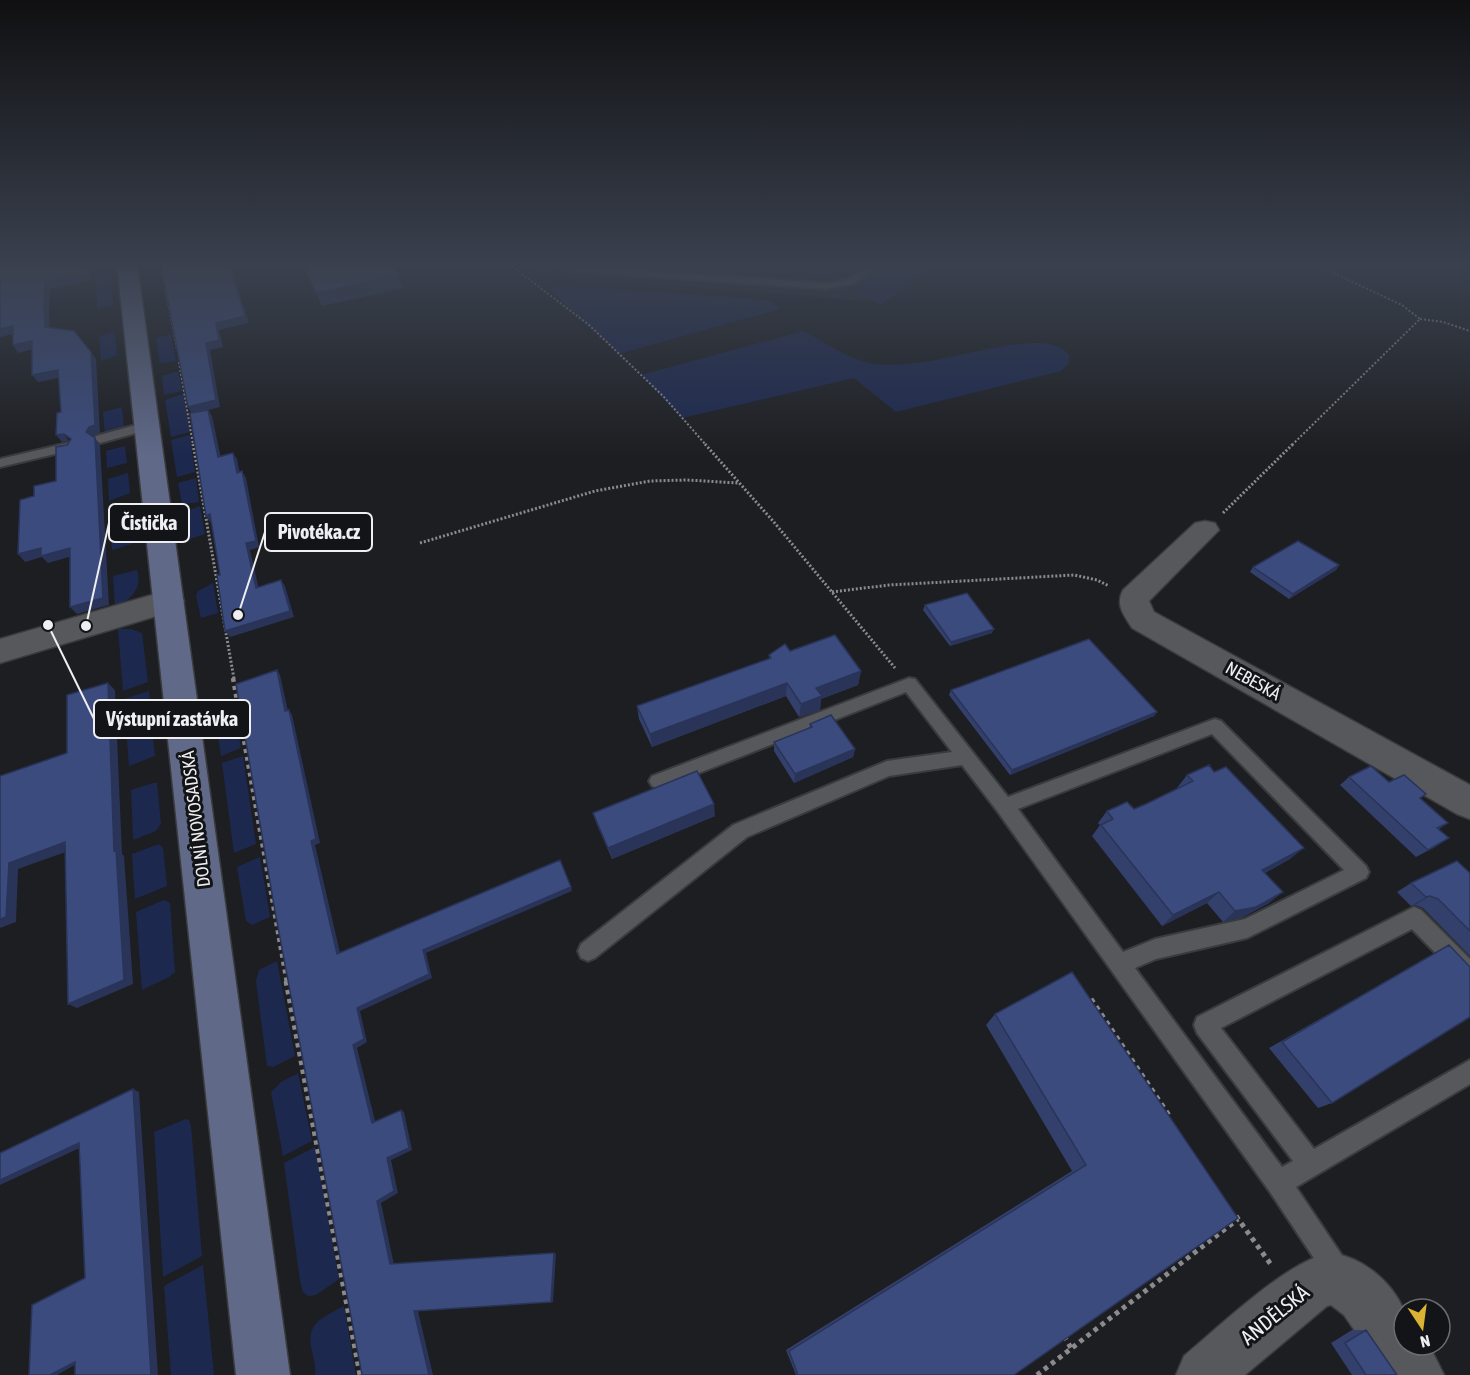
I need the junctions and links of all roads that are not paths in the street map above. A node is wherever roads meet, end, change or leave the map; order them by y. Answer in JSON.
{"nodes":[{"id":1,"x":135,"y":328,"type":"edge"},
{"id":2,"x":147,"y":426,"type":"junction"},
{"id":3,"x":100,"y":439,"type":"dead end"},
{"id":4,"x":68,"y":447,"type":"edge"},
{"id":5,"x":0,"y":463,"type":"edge"},
{"id":6,"x":1205,"y":530,"type":"road end"},
{"id":7,"x":170,"y":601,"type":"junction"},
{"id":8,"x":0,"y":651,"type":"edge"},
{"id":9,"x":968,"y":757,"type":"junction"},
{"id":10,"x":658,"y":781,"type":"dead end"},
{"id":11,"x":1470,"y":803,"type":"edge"},
{"id":12,"x":1005,"y":806,"type":"junction"},
{"id":13,"x":588,"y":951,"type":"dead end"},
{"id":14,"x":1120,"y":964,"type":"junction"},
{"id":15,"x":1470,"y":974,"type":"edge"},
{"id":16,"x":1470,"y":1071,"type":"edge"},
{"id":17,"x":1310,"y":1164,"type":"junction"},
{"id":18,"x":1279,"y":1183,"type":"junction"},
{"id":19,"x":1344,"y":1281,"type":"junction"},
{"id":20,"x":263,"y":1375,"type":"edge"},
{"id":21,"x":1203,"y":1375,"type":"edge"},
{"id":22,"x":1417,"y":1375,"type":"edge"}],
"edges":[{"from":1,"to":2,"type":"main road","name":"DOLNÍ NOVOSADSKÁ"},
{"from":2,"to":3,"type":"lane"},
{"from":2,"to":7,"type":"main road","name":"DOLNÍ NOVOSADSKÁ"},
{"from":4,"to":5,"type":"lane"},
{"from":6,"to":11,"type":"street","name":"NEBESKÁ"},
{"from":7,"to":8,"type":"street"},
{"from":7,"to":20,"type":"main road","name":"DOLNÍ NOVOSADSKÁ"},
{"from":9,"to":10,"type":"lane"},
{"from":9,"to":12,"type":"lane"},
{"from":9,"to":13,"type":"lane"},
{"from":12,"to":14,"type":"lane"},
{"from":12,"to":14,"type":"lane"},
{"from":14,"to":18,"type":"lane"},
{"from":15,"to":17,"type":"lane"},
{"from":16,"to":17,"type":"lane"},
{"from":17,"to":18,"type":"lane"},
{"from":18,"to":19,"type":"lane"},
{"from":19,"to":21,"type":"street","name":"ANDĚLSKÁ"},
{"from":19,"to":22,"type":"street"}]}
